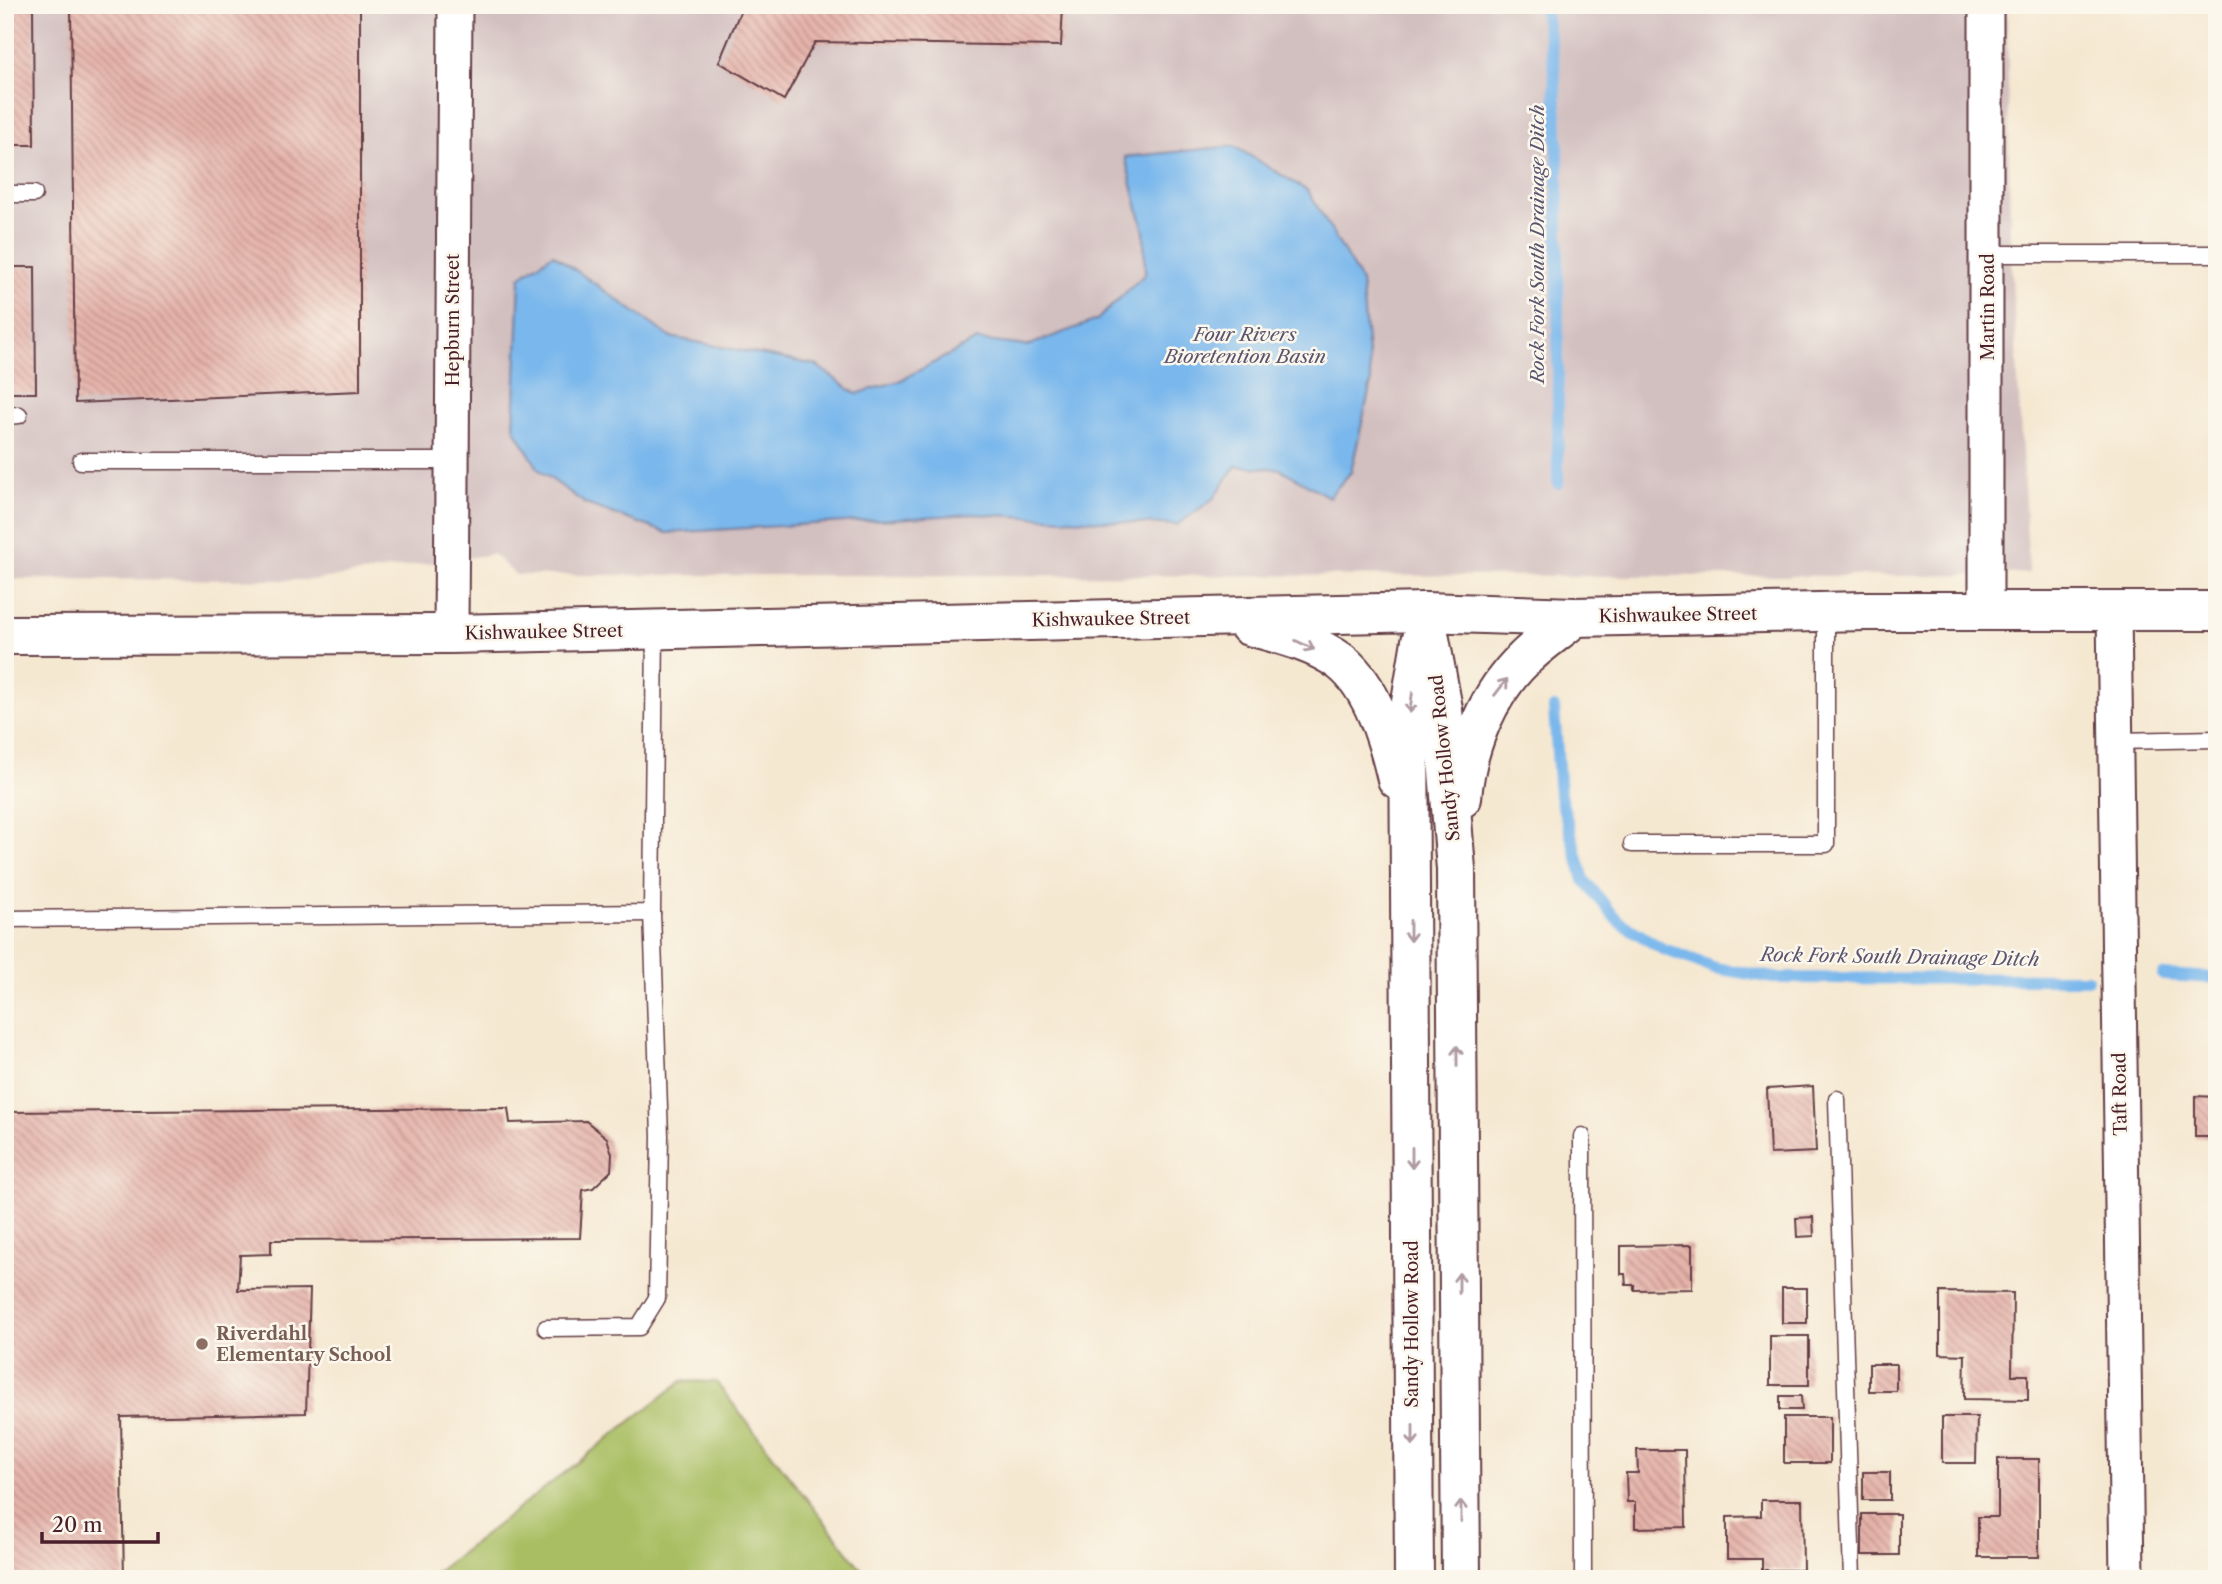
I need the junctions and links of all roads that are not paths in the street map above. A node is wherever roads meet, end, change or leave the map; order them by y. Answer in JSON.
{"nodes":[{"id":1,"x":455,"y":5,"type":"edge"},
{"id":2,"x":1986,"y":5,"type":"edge"},
{"id":3,"x":5,"y":194,"type":"edge"},
{"id":4,"x":34,"y":194,"type":"dead end"},
{"id":5,"x":1988,"y":254,"type":"junction"},
{"id":6,"x":2217,"y":254,"type":"edge"},
{"id":7,"x":81,"y":461,"type":"dead end"},
{"id":8,"x":452,"y":461,"type":"junction"},
{"id":9,"x":1986,"y":610,"type":"junction"},
{"id":10,"x":2114,"y":610,"type":"junction"},
{"id":11,"x":2217,"y":611,"type":"edge"},
{"id":12,"x":1425,"y":612,"type":"junction"},
{"id":13,"x":1826,"y":612,"type":"junction"},
{"id":14,"x":1217,"y":616,"type":"junction"},
{"id":15,"x":1576,"y":617,"type":"junction"},
{"id":16,"x":655,"y":629,"type":"junction"},
{"id":17,"x":451,"y":634,"type":"junction"},
{"id":18,"x":5,"y":635,"type":"edge"},
{"id":19,"x":2217,"y":739,"type":"edge"},
{"id":20,"x":2115,"y":741,"type":"junction"},
{"id":21,"x":1410,"y":837,"type":"junction"},
{"id":22,"x":1632,"y":844,"type":"dead end"},
{"id":23,"x":1456,"y":869,"type":"junction"},
{"id":24,"x":652,"y":913,"type":"junction"},
{"id":25,"x":5,"y":919,"type":"edge"},
{"id":26,"x":1837,"y":1099,"type":"dead end"},
{"id":27,"x":1582,"y":1136,"type":"dead end"},
{"id":28,"x":546,"y":1328,"type":"dead end"},
{"id":29,"x":1413,"y":1579,"type":"edge"},
{"id":30,"x":1461,"y":1579,"type":"edge"},
{"id":31,"x":1583,"y":1579,"type":"edge"},
{"id":32,"x":1852,"y":1579,"type":"edge"},
{"id":33,"x":2127,"y":1579,"type":"edge"}],
"edges":[{"from":1,"to":8,"type":"street","name":"Hepburn Street"},
{"from":2,"to":5,"type":"street","name":"Martin Road"},
{"from":3,"to":4,"type":"lane"},
{"from":5,"to":6,"type":"lane"},
{"from":5,"to":9,"type":"street","name":"Martin Road"},
{"from":7,"to":8,"type":"lane"},
{"from":8,"to":17,"type":"street","name":"Hepburn Street"},
{"from":9,"to":10,"type":"street","name":"Kishwaukee Street"},
{"from":9,"to":13,"type":"street","name":"Kishwaukee Street"},
{"from":10,"to":11,"type":"street","name":"Kishwaukee Street"},
{"from":10,"to":20,"type":"street","name":"Taft Road"},
{"from":12,"to":14,"type":"street","name":"Kishwaukee Street"},
{"from":12,"to":15,"type":"street","name":"Kishwaukee Street"},
{"from":12,"to":21,"type":"street","name":"Sandy Hollow Road","one_way":true},
{"from":12,"to":23,"type":"street","name":"Sandy Hollow Road"},
{"from":13,"to":15,"type":"street","name":"Kishwaukee Street"},
{"from":13,"to":22,"type":"lane"},
{"from":14,"to":16,"type":"street","name":"Kishwaukee Street"},
{"from":14,"to":21,"type":"street","one_way":true},
{"from":23,"to":15,"type":"street","one_way":true},
{"from":16,"to":17,"type":"street","name":"Kishwaukee Street"},
{"from":16,"to":24,"type":"lane"},
{"from":17,"to":18,"type":"street","name":"Kishwaukee Street"},
{"from":19,"to":20,"type":"lane"},
{"from":20,"to":33,"type":"street","name":"Taft Road"},
{"from":21,"to":29,"type":"street","name":"Sandy Hollow Road","one_way":true},
{"from":30,"to":23,"type":"street","name":"Sandy Hollow Road","one_way":true},
{"from":24,"to":25,"type":"lane"},
{"from":24,"to":28,"type":"lane"},
{"from":26,"to":32,"type":"lane"},
{"from":27,"to":31,"type":"lane"}]}
